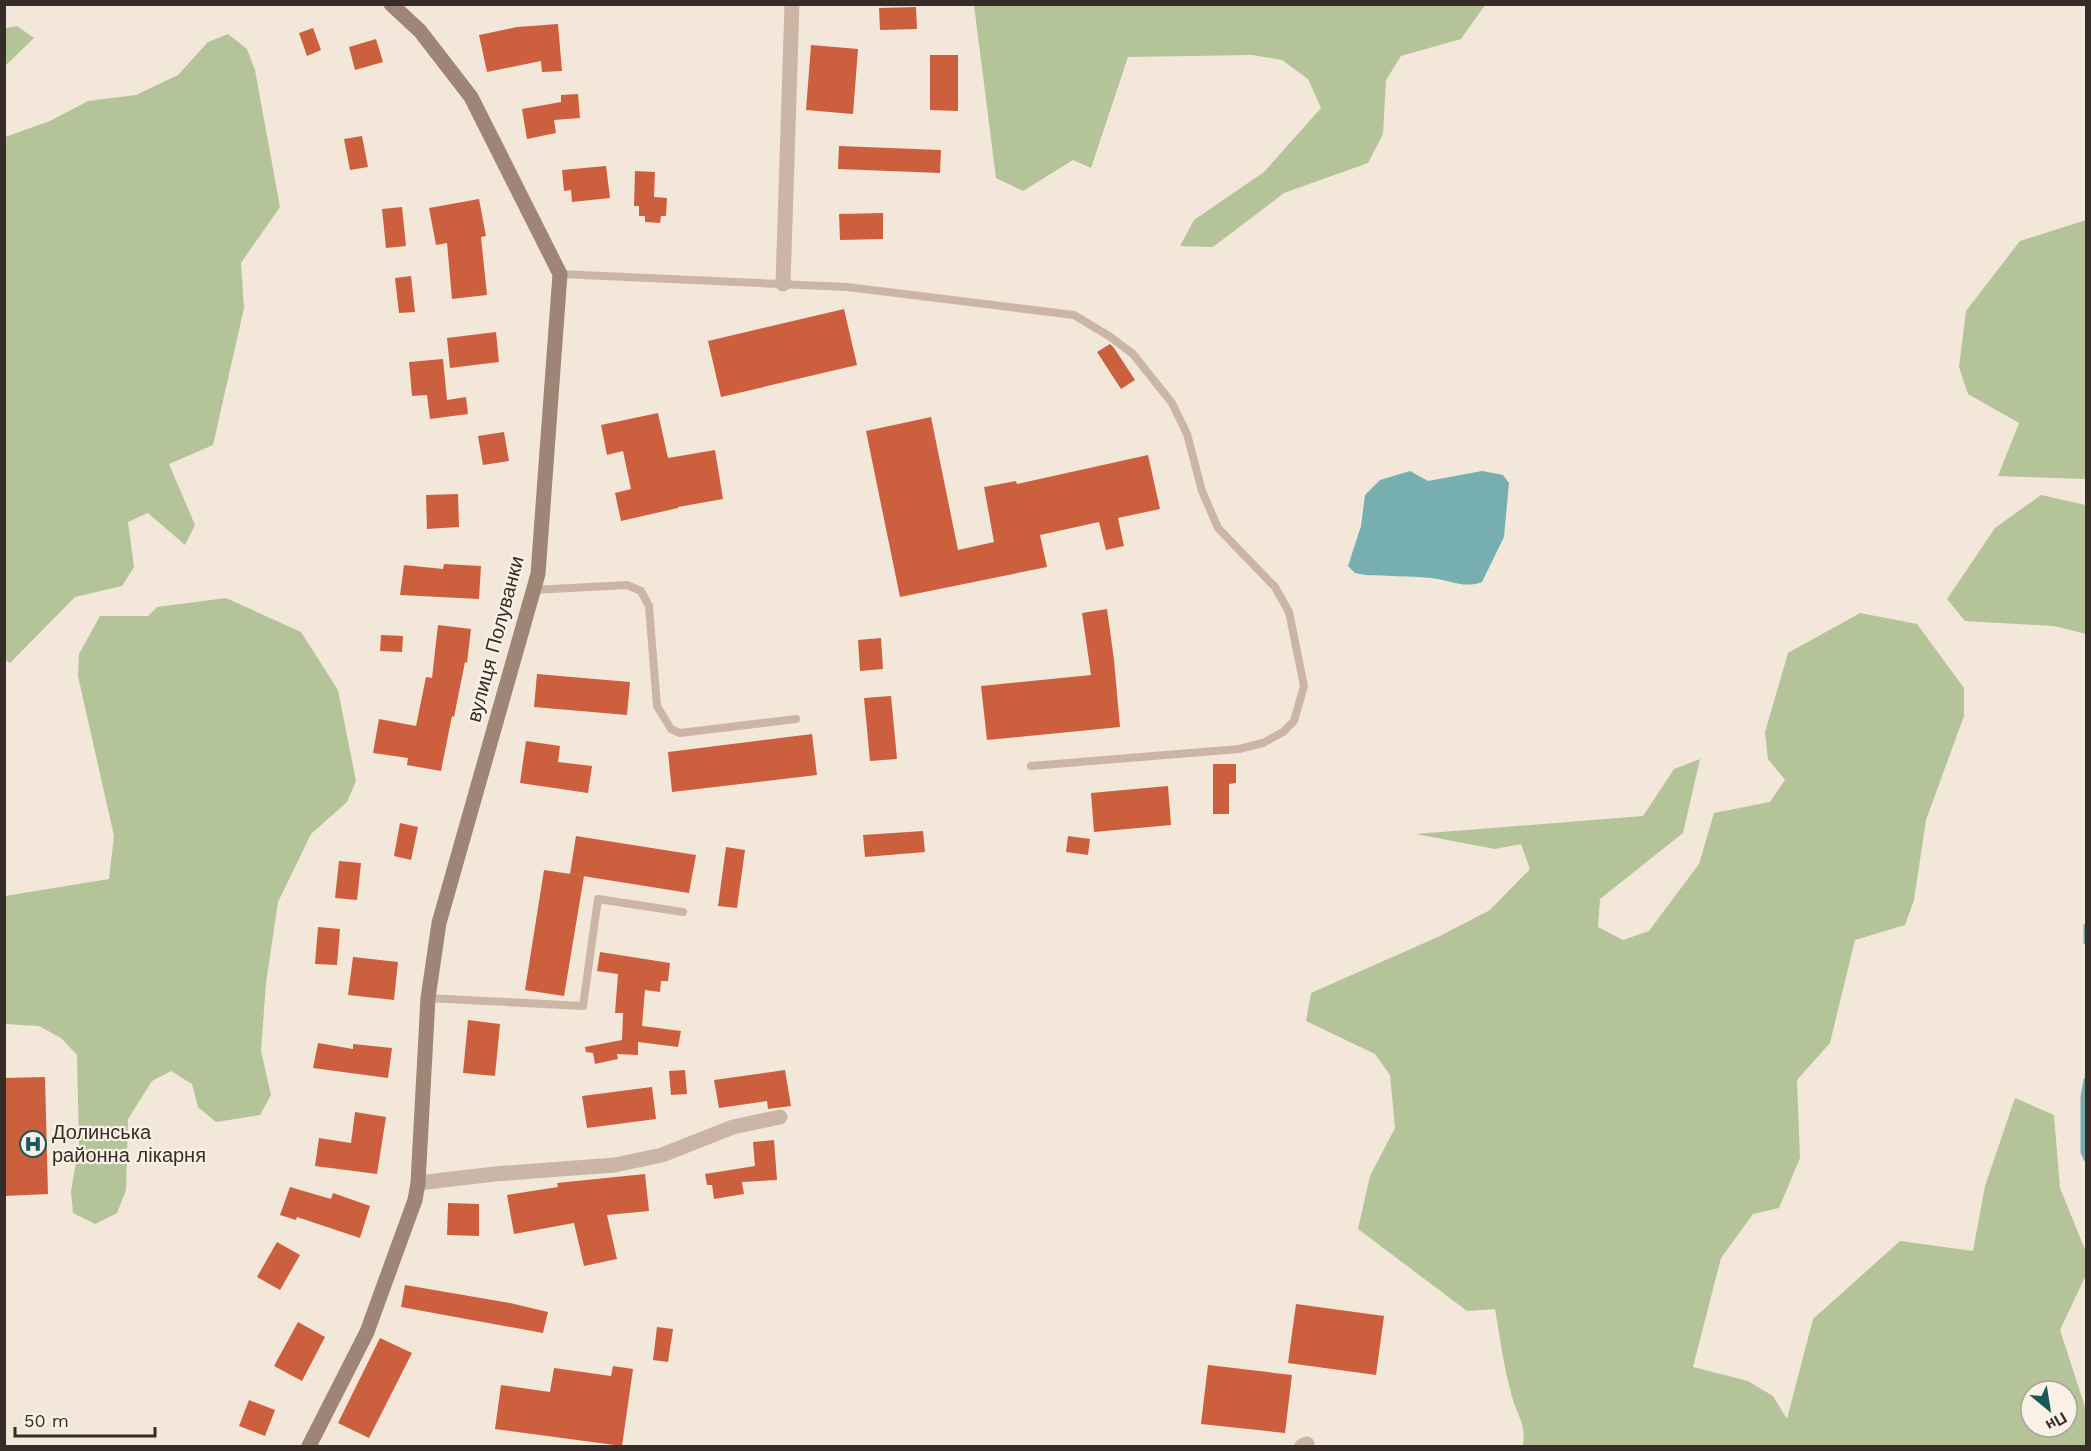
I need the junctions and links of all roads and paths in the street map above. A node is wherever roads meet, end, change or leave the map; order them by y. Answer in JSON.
{"nodes":[{"id":1,"x":391,"y":4,"type":"edge"},
{"id":2,"x":792,"y":4,"type":"edge"},
{"id":3,"x":560,"y":274,"type":"junction"},
{"id":4,"x":783,"y":284,"type":"junction"},
{"id":5,"x":532,"y":590,"type":"junction"},
{"id":6,"x":796,"y":719,"type":"dead end"},
{"id":7,"x":1031,"y":766,"type":"dead end"},
{"id":8,"x":683,"y":912,"type":"dead end"},
{"id":9,"x":428,"y":998,"type":"junction"},
{"id":10,"x":780,"y":1117,"type":"dead end"},
{"id":11,"x":418,"y":1183,"type":"junction"},
{"id":12,"x":309,"y":1446,"type":"edge"}],
"edges":[{"from":1,"to":3,"type":"street"},
{"from":2,"to":4,"type":"street"},
{"from":3,"to":4,"type":"lane"},
{"from":3,"to":5,"type":"street","name":"вулиця Полуванки"},
{"from":4,"to":7,"type":"lane"},
{"from":5,"to":6,"type":"lane"},
{"from":5,"to":9,"type":"street","name":"вулиця Полуванки"},
{"from":8,"to":9,"type":"lane"},
{"from":9,"to":11,"type":"street","name":"вулиця Полуванки"},
{"from":10,"to":11,"type":"street"},
{"from":11,"to":12,"type":"street","name":"вулиця Полуванки"}]}
